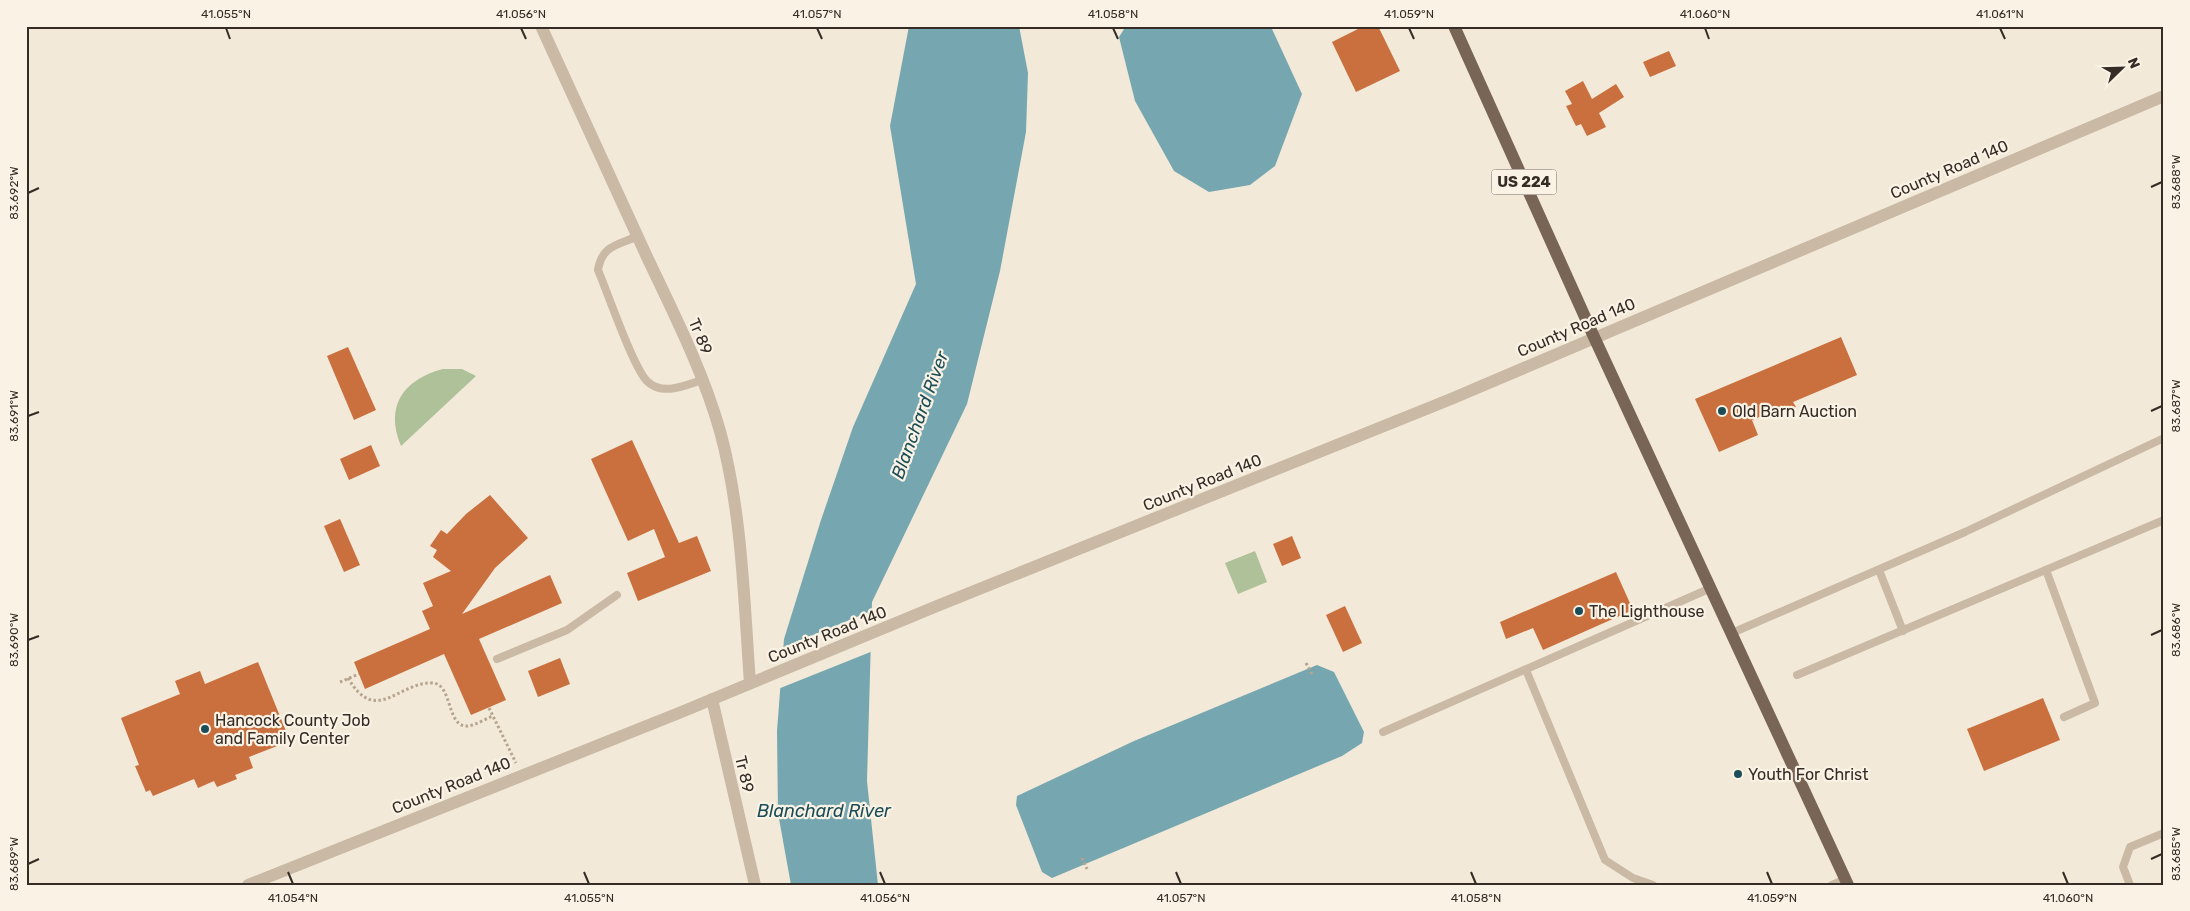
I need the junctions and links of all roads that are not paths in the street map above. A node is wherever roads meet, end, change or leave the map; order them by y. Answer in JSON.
{"nodes":[{"id":1,"x":541,"y":26,"type":"edge"},
{"id":2,"x":1454,"y":26,"type":"edge"},
{"id":3,"x":2164,"y":96,"type":"edge"},
{"id":4,"x":638,"y":236,"type":"junction"},
{"id":5,"x":1594,"y":337,"type":"junction"},
{"id":6,"x":702,"y":380,"type":"junction"},
{"id":7,"x":2164,"y":438,"type":"edge"},
{"id":8,"x":2164,"y":520,"type":"edge"},
{"id":9,"x":1879,"y":570,"type":"junction"},
{"id":10,"x":2046,"y":570,"type":"junction"},
{"id":11,"x":1711,"y":588,"type":"junction"},
{"id":12,"x":617,"y":595,"type":"dead end"},
{"id":13,"x":1902,"y":631,"type":"junction"},
{"id":14,"x":1732,"y":633,"type":"junction"},
{"id":15,"x":497,"y":658,"type":"dead end"},
{"id":16,"x":1526,"y":670,"type":"junction"},
{"id":17,"x":1797,"y":675,"type":"dead end"},
{"id":18,"x":750,"y":683,"type":"junction"},
{"id":19,"x":712,"y":699,"type":"junction"},
{"id":20,"x":2064,"y":717,"type":"dead end"},
{"id":21,"x":1383,"y":732,"type":"dead end"},
{"id":22,"x":2164,"y":833,"type":"edge"},
{"id":23,"x":1847,"y":882,"type":"edge"},
{"id":24,"x":248,"y":885,"type":"edge"},
{"id":25,"x":755,"y":885,"type":"edge"},
{"id":26,"x":1653,"y":885,"type":"edge"},
{"id":27,"x":1832,"y":885,"type":"edge"},
{"id":28,"x":2130,"y":885,"type":"edge"}],
"edges":[{"from":1,"to":4,"type":"street","name":"Tr 89"},
{"from":2,"to":5,"type":"main road","number":"US 224"},
{"from":3,"to":5,"type":"street","name":"County Road 140"},
{"from":4,"to":6,"type":"street","name":"Tr 89"},
{"from":4,"to":6,"type":"lane"},
{"from":5,"to":11,"type":"main road","number":"US 224"},
{"from":5,"to":18,"type":"street","name":"County Road 140"},
{"from":6,"to":18,"type":"street","name":"Tr 89"},
{"from":7,"to":9,"type":"lane"},
{"from":8,"to":10,"type":"lane"},
{"from":9,"to":13,"type":"lane"},
{"from":9,"to":14,"type":"lane"},
{"from":10,"to":13,"type":"lane"},
{"from":10,"to":20,"type":"lane"},
{"from":11,"to":14,"type":"main road","number":"US 224"},
{"from":11,"to":16,"type":"lane"},
{"from":12,"to":15,"type":"lane"},
{"from":13,"to":17,"type":"lane"},
{"from":14,"to":23,"type":"main road","number":"US 224"},
{"from":16,"to":21,"type":"lane"},
{"from":16,"to":26,"type":"lane"},
{"from":18,"to":19,"type":"street","name":"County Road 140"},
{"from":19,"to":24,"type":"street","name":"County Road 140"},
{"from":19,"to":25,"type":"street","name":"Tr 89"},
{"from":22,"to":28,"type":"lane"},
{"from":23,"to":27,"type":"lane"}]}
